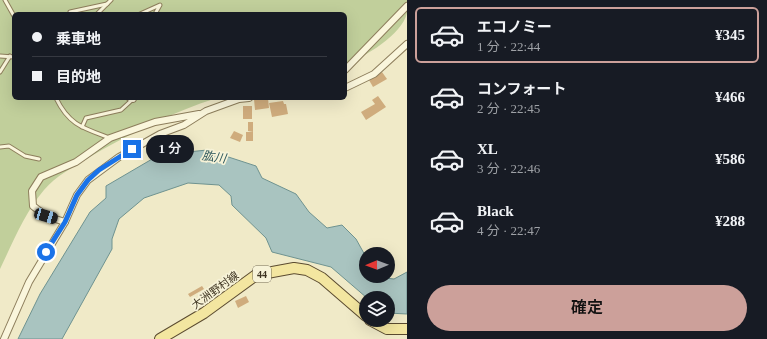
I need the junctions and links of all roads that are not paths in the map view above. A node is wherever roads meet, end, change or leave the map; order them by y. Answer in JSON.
{"nodes":[{"id":1,"x":5,"y":0,"type":"edge"},
{"id":2,"x":111,"y":0,"type":"edge"},
{"id":3,"x":107,"y":4,"type":"junction"},
{"id":4,"x":407,"y":6,"type":"edge"},
{"id":5,"x":12,"y":12,"type":"edge"},
{"id":6,"x":70,"y":12,"type":"dead end"},
{"id":7,"x":99,"y":12,"type":"edge"},
{"id":8,"x":144,"y":12,"type":"edge"},
{"id":9,"x":156,"y":12,"type":"edge"},
{"id":10,"x":407,"y":44,"type":"edge"},
{"id":11,"x":0,"y":56,"type":"edge"},
{"id":12,"x":12,"y":56,"type":"edge"},
{"id":13,"x":347,"y":68,"type":"edge"},
{"id":14,"x":0,"y":72,"type":"edge"},
{"id":15,"x":347,"y":87,"type":"edge"},
{"id":16,"x":57,"y":100,"type":"edge"},
{"id":17,"x":130,"y":100,"type":"edge"},
{"id":18,"x":236,"y":100,"type":"edge"},
{"id":19,"x":206,"y":111,"type":"junction"},
{"id":20,"x":82,"y":127,"type":"junction"},
{"id":21,"x":110,"y":138,"type":"junction"},
{"id":22,"x":0,"y":147,"type":"edge"},
{"id":23,"x":39,"y":159,"type":"dead end"},
{"id":24,"x":65,"y":222,"type":"junction"},
{"id":25,"x":359,"y":310,"type":"edge"},
{"id":26,"x":383,"y":327,"type":"edge"},
{"id":27,"x":407,"y":329,"type":"edge"},
{"id":28,"x":4,"y":339,"type":"edge"},
{"id":29,"x":160,"y":339,"type":"edge"}],
"edges":[{"from":1,"to":5,"type":"lane"},
{"from":2,"to":3,"type":"lane"},
{"from":3,"to":6,"type":"lane"},
{"from":3,"to":7,"type":"lane"},
{"from":4,"to":13,"type":"street"},
{"from":8,"to":9,"type":"lane"},
{"from":10,"to":15,"type":"street"},
{"from":11,"to":12,"type":"lane"},
{"from":12,"to":14,"type":"lane"},
{"from":16,"to":20,"type":"lane"},
{"from":17,"to":20,"type":"lane"},
{"from":18,"to":19,"type":"street"},
{"from":19,"to":21,"type":"street"},
{"from":19,"to":24,"type":"street"},
{"from":20,"to":21,"type":"lane"},
{"from":21,"to":24,"type":"street"},
{"from":22,"to":23,"type":"lane"},
{"from":24,"to":28,"type":"street"},
{"from":25,"to":29,"type":"main road","name":"大洲野村線","number":"44"},
{"from":26,"to":27,"type":"main road"}]}
